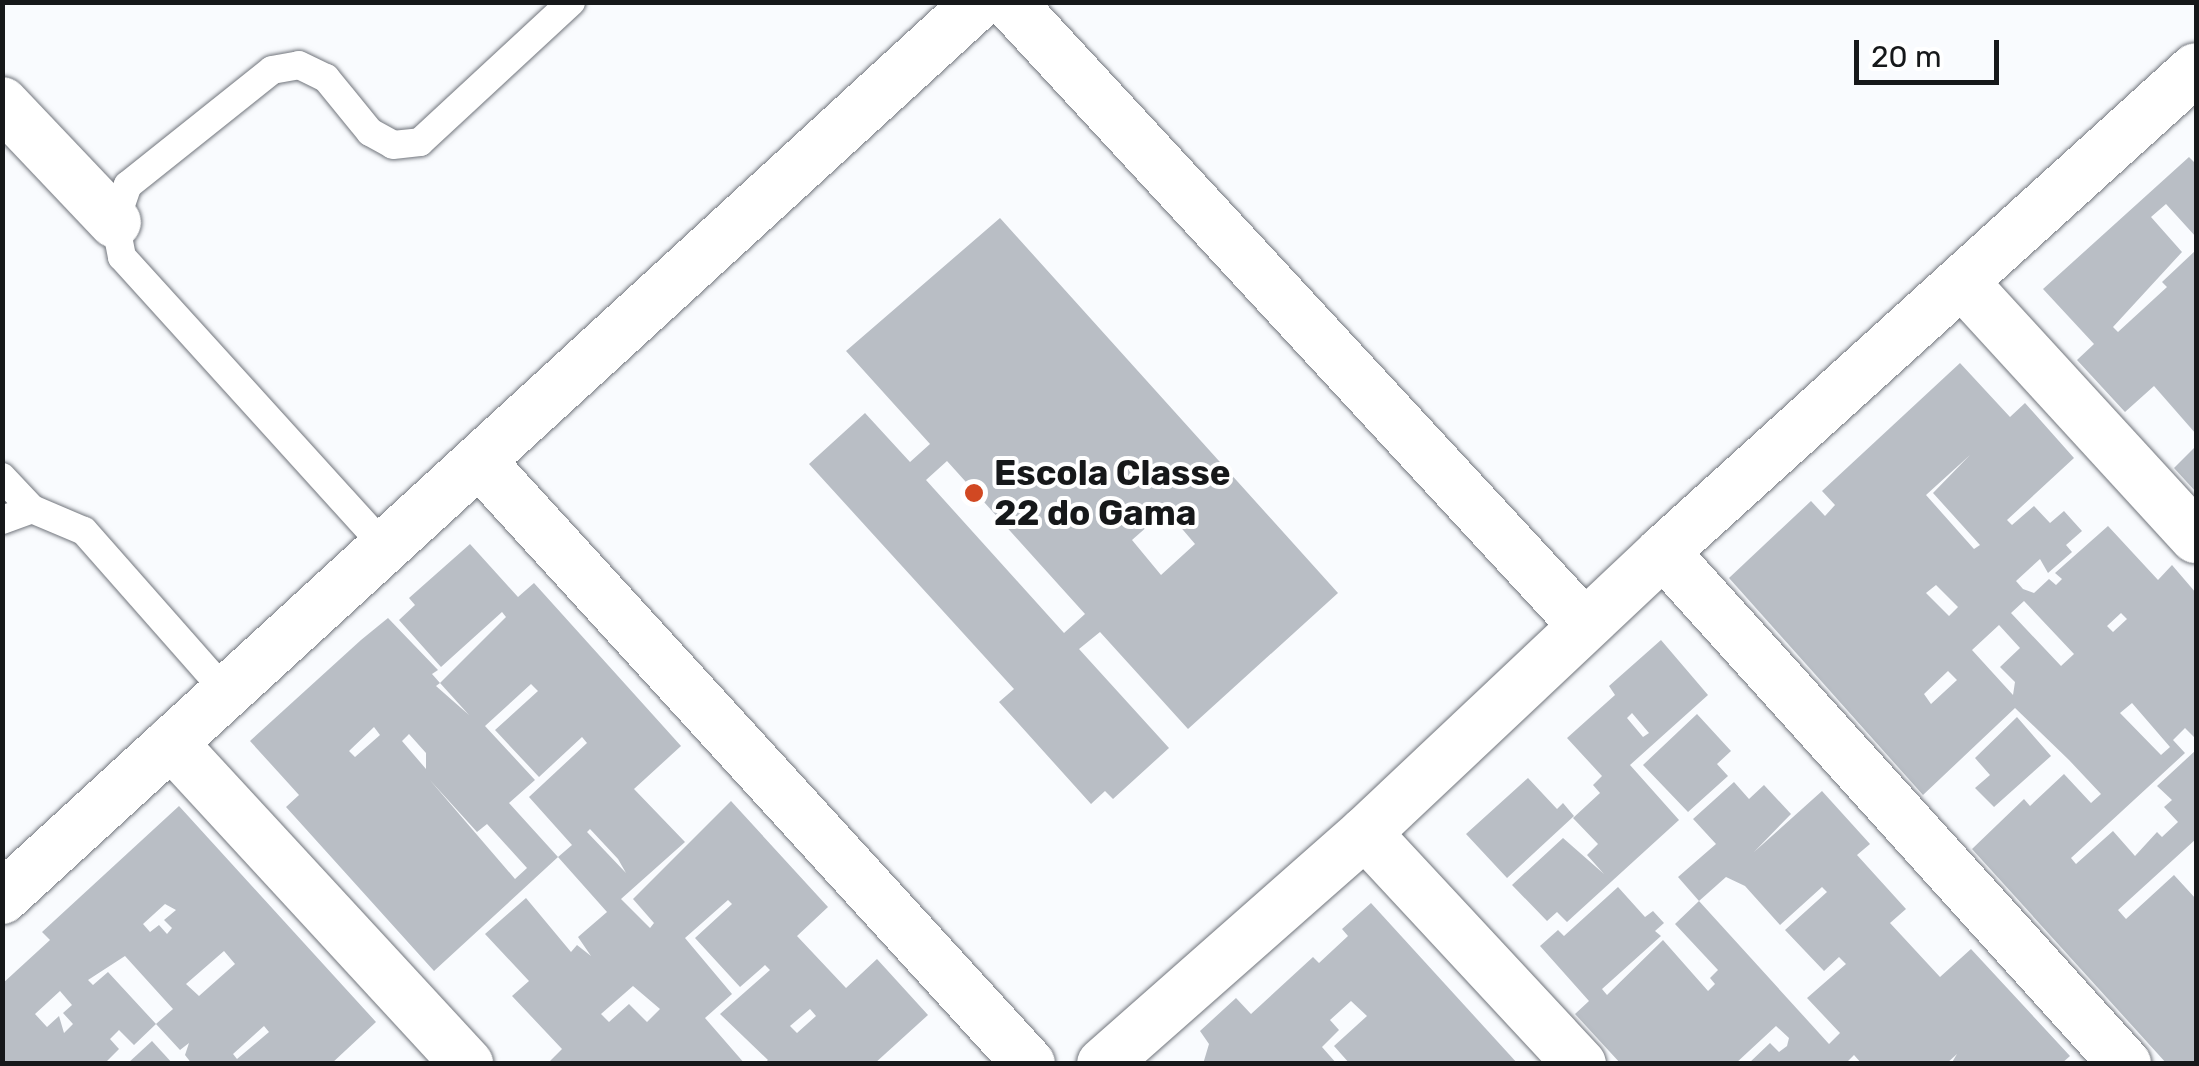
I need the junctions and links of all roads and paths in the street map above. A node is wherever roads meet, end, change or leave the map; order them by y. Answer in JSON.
{"nodes":[{"id":1,"x":572,"y":2,"type":"edge"},
{"id":2,"x":979,"y":2,"type":"edge"},
{"id":3,"x":1009,"y":2,"type":"edge"},
{"id":4,"x":2196,"y":69,"type":"edge"},
{"id":5,"x":2,"y":103,"type":"edge"},
{"id":6,"x":115,"y":222,"type":"junction"},
{"id":7,"x":1962,"y":282,"type":"junction"},
{"id":8,"x":480,"y":462,"type":"junction"},
{"id":9,"x":2,"y":477,"type":"edge"},
{"id":10,"x":32,"y":509,"type":"junction"},
{"id":11,"x":2,"y":520,"type":"edge"},
{"id":12,"x":2196,"y":537,"type":"edge"},
{"id":13,"x":386,"y":548,"type":"junction"},
{"id":14,"x":1663,"y":552,"type":"junction"},
{"id":15,"x":1584,"y":625,"type":"junction"},
{"id":16,"x":227,"y":693,"type":"junction"},
{"id":17,"x":171,"y":743,"type":"junction"},
{"id":18,"x":1365,"y":833,"type":"junction"},
{"id":19,"x":2,"y":898,"type":"edge"},
{"id":20,"x":467,"y":1064,"type":"edge"},
{"id":21,"x":1028,"y":1064,"type":"edge"},
{"id":22,"x":1103,"y":1064,"type":"edge"},
{"id":23,"x":1580,"y":1064,"type":"edge"},
{"id":24,"x":2125,"y":1064,"type":"edge"}],
"edges":[{"from":1,"to":6,"type":"lane"},
{"from":2,"to":8,"type":"street"},
{"from":3,"to":15,"type":"street"},
{"from":4,"to":7,"type":"street"},
{"from":5,"to":6,"type":"street"},
{"from":6,"to":13,"type":"lane"},
{"from":7,"to":12,"type":"street"},
{"from":7,"to":14,"type":"street"},
{"from":8,"to":13,"type":"street"},
{"from":8,"to":21,"type":"street"},
{"from":9,"to":10,"type":"lane"},
{"from":10,"to":11,"type":"lane"},
{"from":10,"to":16,"type":"lane"},
{"from":13,"to":16,"type":"street"},
{"from":14,"to":15,"type":"street"},
{"from":14,"to":24,"type":"street"},
{"from":15,"to":18,"type":"street"},
{"from":16,"to":17,"type":"street"},
{"from":17,"to":19,"type":"street"},
{"from":17,"to":20,"type":"street"},
{"from":18,"to":22,"type":"street"},
{"from":18,"to":23,"type":"street"}]}
